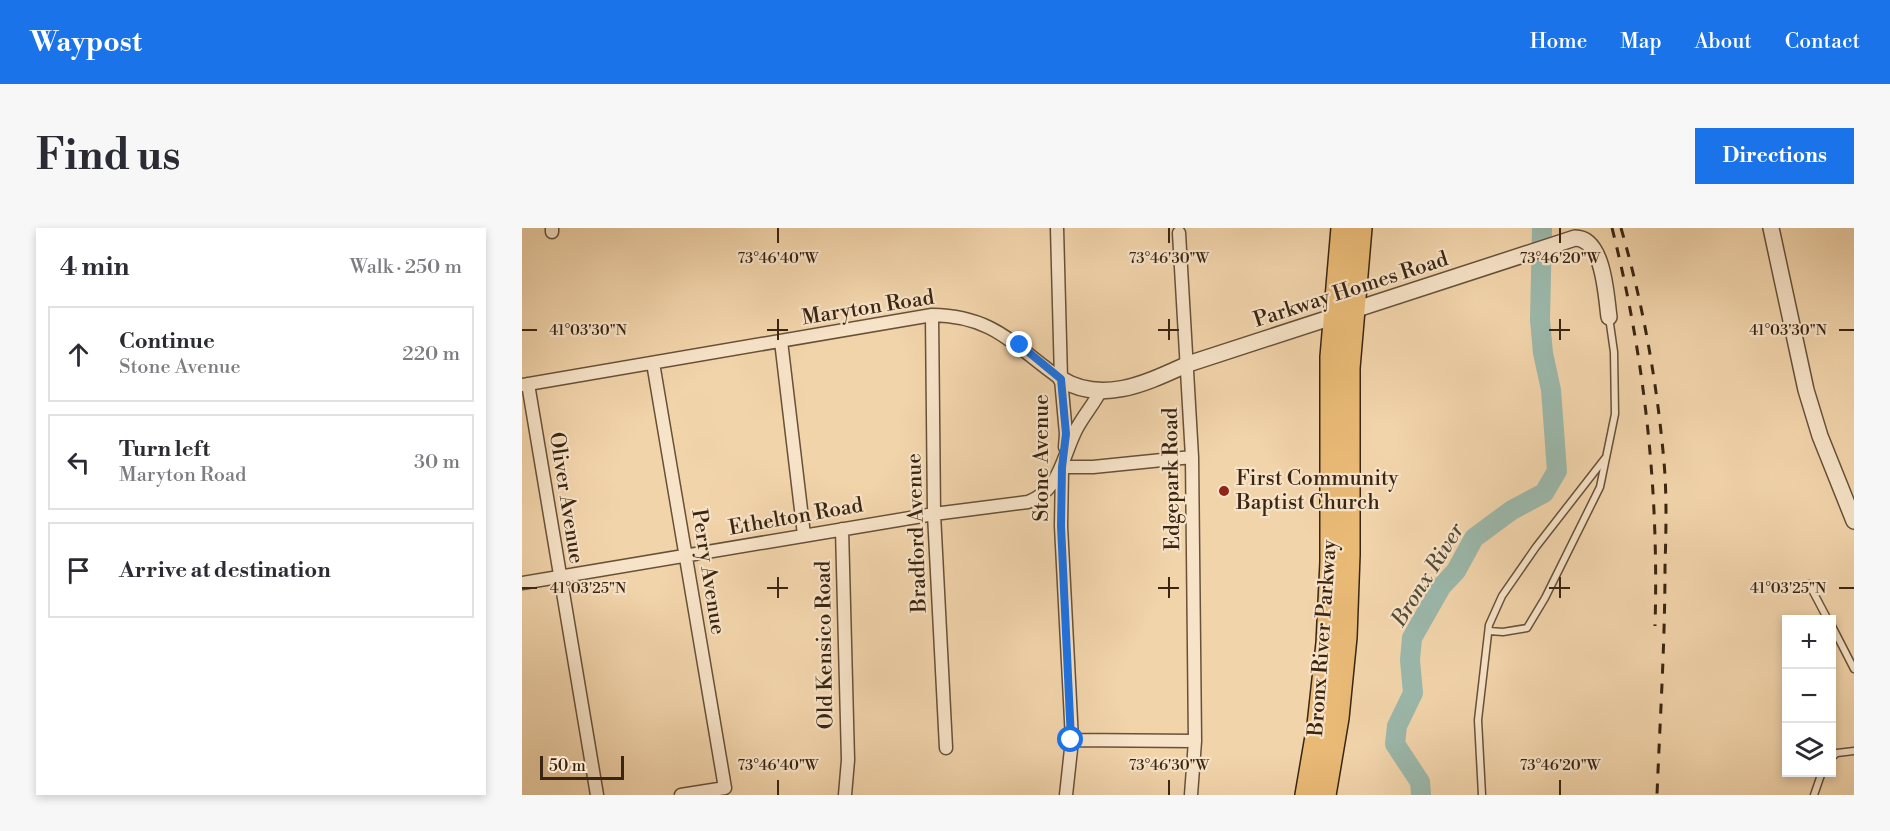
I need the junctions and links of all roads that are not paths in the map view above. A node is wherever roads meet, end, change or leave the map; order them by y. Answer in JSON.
{"nodes":[{"id":1,"x":1057,"y":228,"type":"edge"},
{"id":2,"x":1342,"y":228,"type":"edge"},
{"id":3,"x":1361,"y":228,"type":"edge"},
{"id":4,"x":1771,"y":228,"type":"edge"},
{"id":5,"x":1179,"y":233,"type":"dead end"},
{"id":6,"x":1343,"y":314,"type":"junction"},
{"id":7,"x":932,"y":315,"type":"junction"},
{"id":8,"x":1608,"y":317,"type":"joint"},
{"id":9,"x":781,"y":341,"type":"junction"},
{"id":10,"x":653,"y":363,"type":"junction"},
{"id":11,"x":1188,"y":364,"type":"junction"},
{"id":12,"x":1061,"y":379,"type":"junction"},
{"id":13,"x":525,"y":384,"type":"edge"},
{"id":14,"x":1101,"y":390,"type":"junction"},
{"id":15,"x":1191,"y":457,"type":"junction"},
{"id":16,"x":1606,"y":457,"type":"junction"},
{"id":17,"x":1062,"y":467,"type":"junction"},
{"id":18,"x":934,"y":514,"type":"junction"},
{"id":19,"x":1854,"y":521,"type":"edge"},
{"id":20,"x":842,"y":529,"type":"junction"},
{"id":21,"x":804,"y":535,"type":"junction"},
{"id":22,"x":686,"y":555,"type":"junction"},
{"id":23,"x":559,"y":577,"type":"junction"},
{"id":24,"x":522,"y":583,"type":"edge"},
{"id":25,"x":1809,"y":584,"type":"dead end"},
{"id":26,"x":1825,"y":615,"type":"edge"},
{"id":27,"x":1489,"y":631,"type":"junction"},
{"id":28,"x":1836,"y":634,"type":"edge"},
{"id":29,"x":1854,"y":669,"type":"edge"},
{"id":30,"x":1071,"y":740,"type":"junction"},
{"id":31,"x":1195,"y":741,"type":"junction"},
{"id":32,"x":946,"y":748,"type":"dead end"},
{"id":33,"x":1854,"y":751,"type":"edge"},
{"id":34,"x":1836,"y":754,"type":"edge"},
{"id":35,"x":1820,"y":777,"type":"edge"},
{"id":36,"x":597,"y":795,"type":"edge"},
{"id":37,"x":681,"y":795,"type":"edge"},
{"id":38,"x":845,"y":795,"type":"edge"},
{"id":39,"x":1066,"y":795,"type":"edge"},
{"id":40,"x":1191,"y":795,"type":"edge"},
{"id":41,"x":1306,"y":795,"type":"edge"},
{"id":42,"x":1325,"y":795,"type":"edge"},
{"id":43,"x":1482,"y":795,"type":"edge"},
{"id":44,"x":1814,"y":795,"type":"edge"}],
"edges":[{"from":1,"to":12,"type":"street","name":"Stone Avenue"},
{"from":2,"to":6,"type":"highway","name":"Bronx River Parkway"},
{"from":3,"to":6,"type":"highway","name":"Bronx River Parkway"},
{"from":4,"to":19,"type":"street"},
{"from":5,"to":11,"type":"street","name":"Edgepark Road"},
{"from":6,"to":8,"type":"street","name":"Parkway Homes Road"},
{"from":6,"to":11,"type":"street","name":"Parkway Homes Road"},
{"from":6,"to":41,"type":"highway","name":"Bronx River Parkway"},
{"from":6,"to":42,"type":"highway","name":"Bronx River Parkway"},
{"from":7,"to":9,"type":"street","name":"Maryton Road"},
{"from":7,"to":12,"type":"street","name":"Maryton Road"},
{"from":7,"to":18,"type":"street","name":"Bradford Avenue"},
{"from":8,"to":16,"type":"lane"},
{"from":9,"to":10,"type":"street","name":"Maryton Road"},
{"from":9,"to":21,"type":"street"},
{"from":10,"to":13,"type":"street","name":"Maryton Road"},
{"from":10,"to":22,"type":"street","name":"Perry Avenue"},
{"from":11,"to":14,"type":"street","name":"Parkway Homes Road"},
{"from":11,"to":15,"type":"street","name":"Edgepark Road"},
{"from":12,"to":14,"type":"street","name":"Parkway Homes Road"},
{"from":12,"to":17,"type":"street","name":"Stone Avenue"},
{"from":13,"to":23,"type":"street","name":"Oliver Avenue"},
{"from":14,"to":17,"type":"street"},
{"from":15,"to":17,"type":"street"},
{"from":15,"to":31,"type":"street","name":"Edgepark Road"},
{"from":16,"to":27,"type":"lane"},
{"from":16,"to":27,"type":"lane"},
{"from":17,"to":18,"type":"street","name":"Ethelton Road"},
{"from":17,"to":30,"type":"street","name":"Stone Avenue"},
{"from":18,"to":20,"type":"street","name":"Ethelton Road"},
{"from":18,"to":32,"type":"street","name":"Bradford Avenue"},
{"from":20,"to":21,"type":"street","name":"Ethelton Road"},
{"from":20,"to":38,"type":"street","name":"Old Kensico Road"},
{"from":21,"to":22,"type":"street","name":"Ethelton Road"},
{"from":22,"to":23,"type":"street","name":"Ethelton Road"},
{"from":22,"to":37,"type":"street","name":"Perry Avenue"},
{"from":23,"to":24,"type":"street","name":"Ethelton Road"},
{"from":23,"to":36,"type":"street","name":"Oliver Avenue"},
{"from":25,"to":26,"type":"lane"},
{"from":27,"to":43,"type":"lane"},
{"from":28,"to":29,"type":"lane"},
{"from":30,"to":31,"type":"street"},
{"from":30,"to":39,"type":"street","name":"Stone Avenue"},
{"from":31,"to":40,"type":"street","name":"Edgepark Road"},
{"from":33,"to":34,"type":"lane"},
{"from":35,"to":44,"type":"lane"}]}
